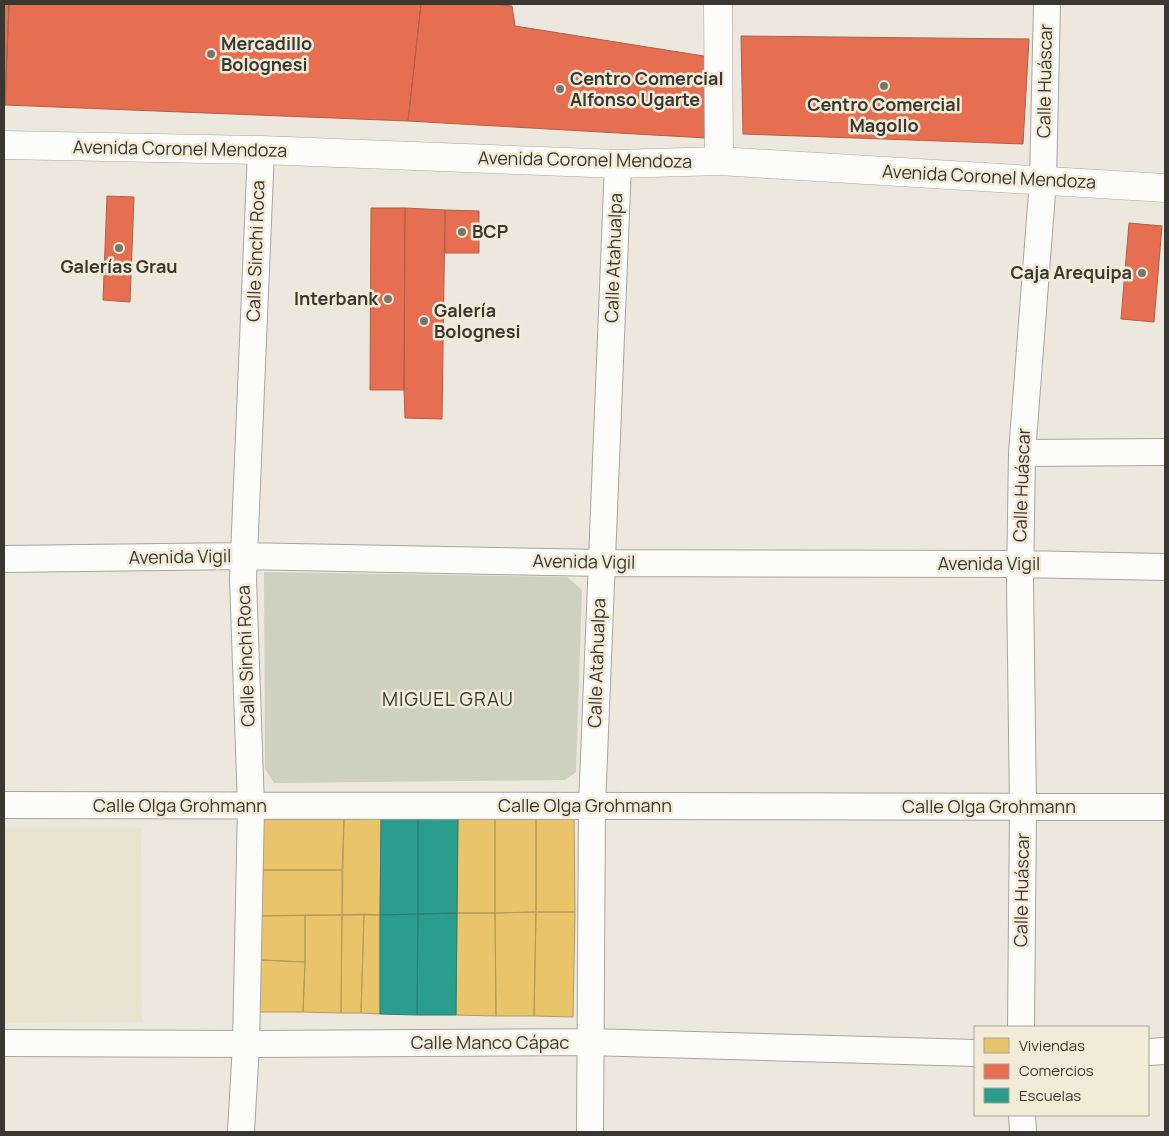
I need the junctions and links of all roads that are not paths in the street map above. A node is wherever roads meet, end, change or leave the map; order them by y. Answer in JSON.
{"nodes":[{"id":1,"x":718,"y":4,"type":"edge"},
{"id":2,"x":1047,"y":4,"type":"edge"},
{"id":3,"x":4,"y":145,"type":"edge"},
{"id":4,"x":260,"y":150,"type":"junction"},
{"id":5,"x":720,"y":161,"type":"junction"},
{"id":6,"x":618,"y":164,"type":"junction"},
{"id":7,"x":1043,"y":180,"type":"junction"},
{"id":8,"x":1165,"y":188,"type":"edge"},
{"id":9,"x":1165,"y":452,"type":"edge"},
{"id":10,"x":1022,"y":453,"type":"junction"},
{"id":11,"x":244,"y":556,"type":"junction"},
{"id":12,"x":4,"y":558,"type":"edge"},
{"id":13,"x":602,"y":563,"type":"junction"},
{"id":14,"x":1020,"y":564,"type":"junction"},
{"id":15,"x":1165,"y":566,"type":"edge"},
{"id":16,"x":4,"y":805,"type":"edge"},
{"id":17,"x":251,"y":806,"type":"junction"},
{"id":18,"x":592,"y":806,"type":"junction"},
{"id":19,"x":1165,"y":807,"type":"edge"},
{"id":20,"x":1023,"y":808,"type":"junction"},
{"id":21,"x":1021,"y":1026,"type":"edge"},
{"id":22,"x":589,"y":1042,"type":"junction"},
{"id":23,"x":4,"y":1043,"type":"edge"},
{"id":24,"x":246,"y":1044,"type":"junction"},
{"id":25,"x":1149,"y":1052,"type":"edge"},
{"id":26,"x":1165,"y":1052,"type":"edge"},
{"id":27,"x":974,"y":1053,"type":"edge"},
{"id":28,"x":1022,"y":1116,"type":"edge"},
{"id":29,"x":241,"y":1132,"type":"edge"},
{"id":30,"x":590,"y":1132,"type":"edge"},
{"id":31,"x":1023,"y":1132,"type":"edge"}],
"edges":[{"from":1,"to":5,"type":"street"},
{"from":2,"to":7,"type":"street","name":"Calle Huáscar"},
{"from":3,"to":4,"type":"street","name":"Avenida Coronel Mendoza"},
{"from":4,"to":6,"type":"street","name":"Avenida Coronel Mendoza"},
{"from":4,"to":11,"type":"street","name":"Calle Sinchi Roca"},
{"from":5,"to":6,"type":"street","name":"Avenida Coronel Mendoza"},
{"from":5,"to":7,"type":"street","name":"Avenida Coronel Mendoza"},
{"from":6,"to":13,"type":"street","name":"Calle Atahualpa"},
{"from":7,"to":8,"type":"street","name":"Avenida Coronel Mendoza"},
{"from":7,"to":10,"type":"street","name":"Calle Huáscar"},
{"from":9,"to":10,"type":"street"},
{"from":10,"to":14,"type":"street","name":"Calle Huáscar"},
{"from":11,"to":12,"type":"street","name":"Avenida Vigil"},
{"from":11,"to":13,"type":"street","name":"Avenida Vigil"},
{"from":11,"to":17,"type":"street","name":"Calle Sinchi Roca"},
{"from":13,"to":14,"type":"street","name":"Avenida Vigil"},
{"from":13,"to":18,"type":"street","name":"Calle Atahualpa"},
{"from":14,"to":15,"type":"street","name":"Avenida Vigil"},
{"from":14,"to":20,"type":"street","name":"Calle Huáscar"},
{"from":16,"to":17,"type":"street","name":"Calle Olga Grohmann"},
{"from":17,"to":18,"type":"street","name":"Calle Olga Grohmann"},
{"from":17,"to":24,"type":"street","name":"Calle Sinchi Roca"},
{"from":18,"to":20,"type":"street","name":"Calle Olga Grohmann"},
{"from":18,"to":22,"type":"street","name":"Calle Atahualpa"},
{"from":19,"to":20,"type":"street","name":"Calle Olga Grohmann"},
{"from":20,"to":21,"type":"street","name":"Calle Huáscar"},
{"from":22,"to":24,"type":"street","name":"Calle Manco Cápac"},
{"from":22,"to":27,"type":"street","name":"Calle Manco Cápac"},
{"from":22,"to":30,"type":"street","name":"Calle Atahualpa"},
{"from":23,"to":24,"type":"street","name":"Calle Manco Cápac"},
{"from":24,"to":29,"type":"street","name":"Calle Sinchi Roca"},
{"from":25,"to":26,"type":"street"},
{"from":28,"to":31,"type":"street"}]}
